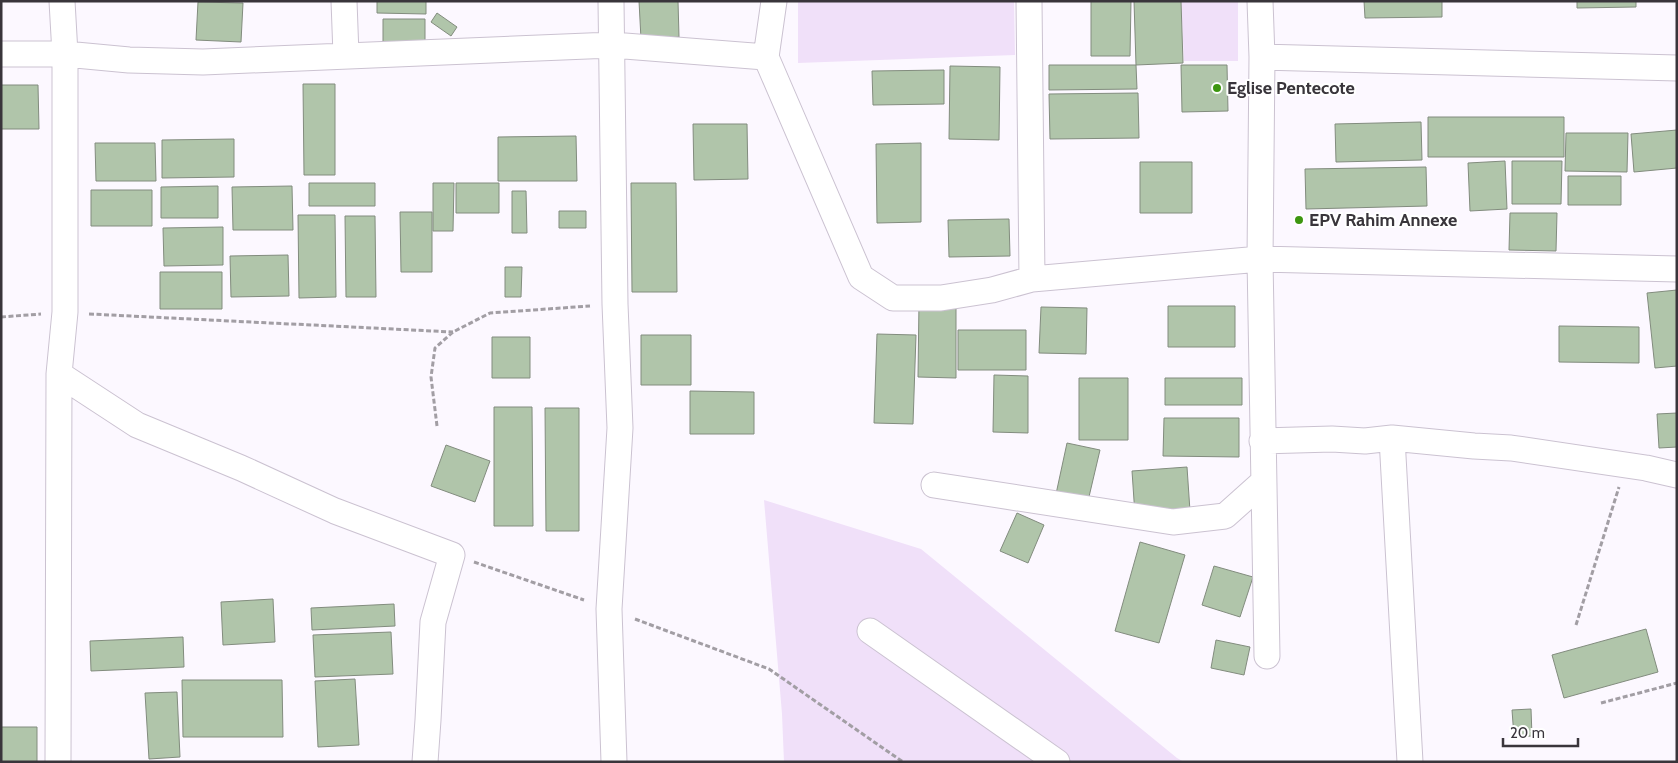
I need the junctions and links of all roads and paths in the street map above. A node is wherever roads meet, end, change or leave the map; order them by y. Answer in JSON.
{"nodes":[{"id":1,"x":62,"y":1,"type":"edge"},
{"id":2,"x":344,"y":1,"type":"edge"},
{"id":3,"x":611,"y":1,"type":"edge"},
{"id":4,"x":774,"y":1,"type":"edge"},
{"id":5,"x":1029,"y":1,"type":"edge"},
{"id":6,"x":1260,"y":1,"type":"edge"},
{"id":7,"x":612,"y":45,"type":"junction"},
{"id":8,"x":1,"y":54,"type":"edge"},
{"id":9,"x":65,"y":54,"type":"junction"},
{"id":10,"x":346,"y":55,"type":"junction"},
{"id":11,"x":1262,"y":57,"type":"junction"},
{"id":12,"x":766,"y":58,"type":"junction"},
{"id":13,"x":1677,"y":68,"type":"edge"},
{"id":14,"x":1260,"y":259,"type":"junction"},
{"id":15,"x":1677,"y":269,"type":"edge"},
{"id":16,"x":1032,"y":279,"type":"junction"},
{"id":17,"x":615,"y":304,"type":"junction"},
{"id":18,"x":65,"y":312,"type":"junction"},
{"id":19,"x":1,"y":316,"type":"edge"},
{"id":20,"x":453,"y":332,"type":"junction"},
{"id":21,"x":59,"y":374,"type":"junction"},
{"id":22,"x":437,"y":426,"type":"dead end"},
{"id":23,"x":1392,"y":438,"type":"junction"},
{"id":24,"x":1262,"y":441,"type":"junction"},
{"id":25,"x":1626,"y":465,"type":"junction"},
{"id":26,"x":1677,"y":475,"type":"edge"},
{"id":27,"x":1263,"y":482,"type":"junction"},
{"id":28,"x":934,"y":485,"type":"dead end"},
{"id":29,"x":452,"y":555,"type":"junction"},
{"id":30,"x":610,"y":609,"type":"junction"},
{"id":31,"x":1576,"y":625,"type":"dead end"},
{"id":32,"x":870,"y":631,"type":"dead end"},
{"id":33,"x":1267,"y":656,"type":"dead end"},
{"id":34,"x":1677,"y":683,"type":"edge"},
{"id":35,"x":1601,"y":702,"type":"dead end"},
{"id":36,"x":58,"y":762,"type":"edge"},
{"id":37,"x":425,"y":762,"type":"edge"},
{"id":38,"x":614,"y":762,"type":"edge"},
{"id":39,"x":903,"y":762,"type":"edge"},
{"id":40,"x":1057,"y":762,"type":"edge"},
{"id":41,"x":1410,"y":762,"type":"edge"}],
"edges":[{"from":1,"to":9,"type":"street"},
{"from":2,"to":10,"type":"street"},
{"from":3,"to":7,"type":"street"},
{"from":4,"to":12,"type":"street"},
{"from":5,"to":16,"type":"street"},
{"from":6,"to":11,"type":"street"},
{"from":7,"to":10,"type":"street"},
{"from":7,"to":12,"type":"street"},
{"from":7,"to":17,"type":"street"},
{"from":8,"to":9,"type":"street"},
{"from":9,"to":10,"type":"street"},
{"from":9,"to":18,"type":"street"},
{"from":11,"to":13,"type":"street"},
{"from":11,"to":14,"type":"street"},
{"from":12,"to":16,"type":"street"},
{"from":14,"to":15,"type":"street"},
{"from":14,"to":16,"type":"street"},
{"from":14,"to":24,"type":"street"},
{"from":17,"to":20,"type":"path"},
{"from":17,"to":30,"type":"street"},
{"from":18,"to":19,"type":"path"},
{"from":18,"to":20,"type":"path"},
{"from":18,"to":21,"type":"street"},
{"from":20,"to":22,"type":"path"},
{"from":21,"to":29,"type":"street"},
{"from":21,"to":36,"type":"street"},
{"from":23,"to":24,"type":"street"},
{"from":23,"to":25,"type":"street"},
{"from":23,"to":41,"type":"street"},
{"from":24,"to":27,"type":"street"},
{"from":25,"to":26,"type":"street"},
{"from":25,"to":31,"type":"path"},
{"from":27,"to":28,"type":"street"},
{"from":27,"to":33,"type":"street"},
{"from":29,"to":30,"type":"path"},
{"from":29,"to":37,"type":"street"},
{"from":30,"to":38,"type":"street"},
{"from":30,"to":39,"type":"path"},
{"from":32,"to":40,"type":"street"},
{"from":34,"to":35,"type":"path"}]}
